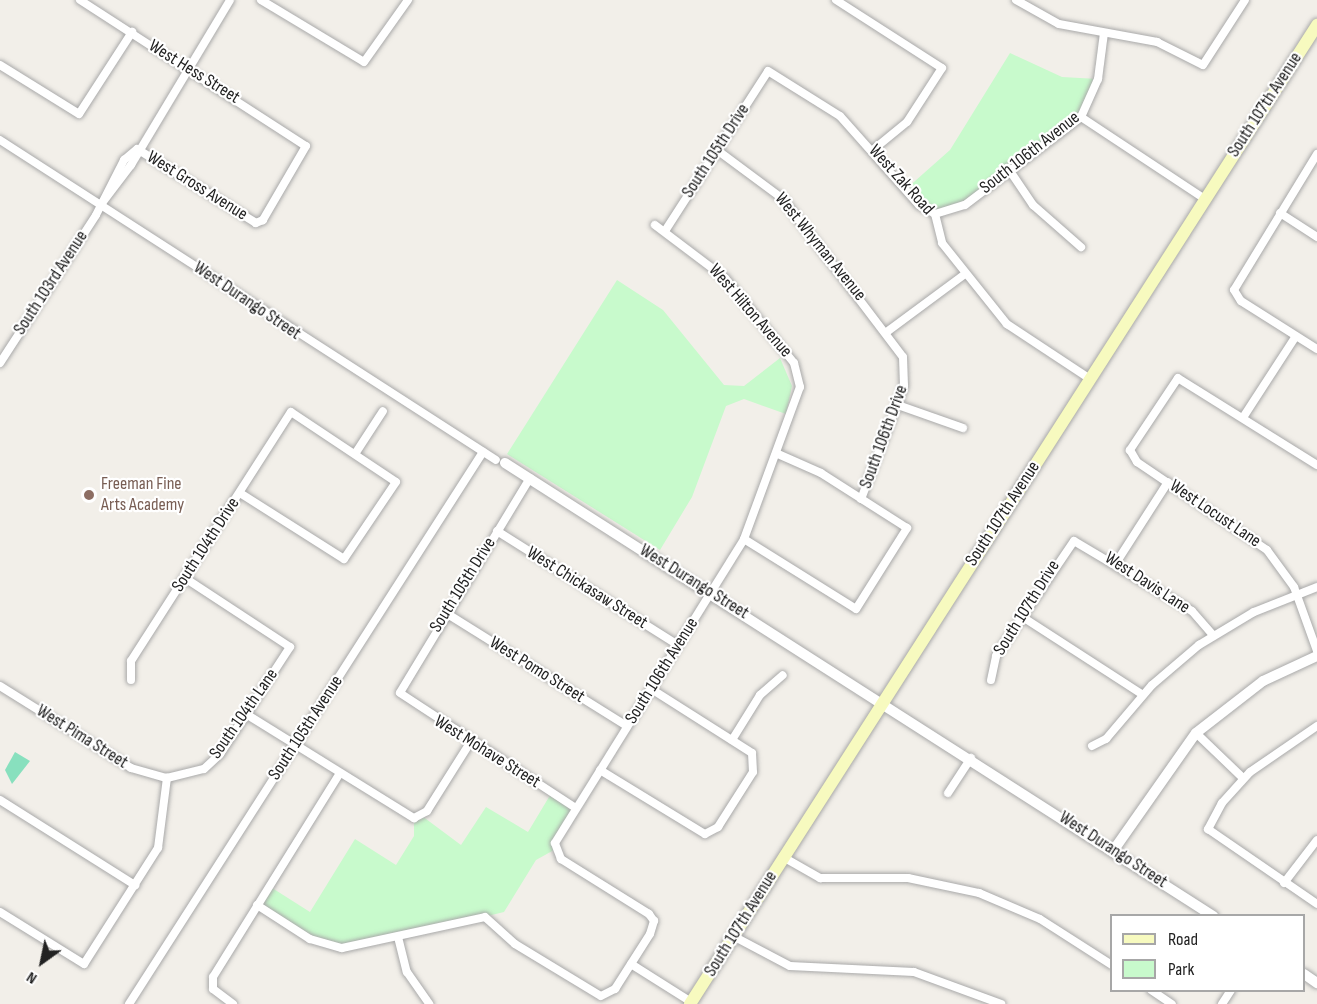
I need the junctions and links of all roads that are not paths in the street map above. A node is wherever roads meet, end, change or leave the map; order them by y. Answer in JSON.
{"nodes":[{"id":1,"x":80,"y":0,"type":"edge"},
{"id":2,"x":230,"y":0,"type":"edge"},
{"id":3,"x":261,"y":0,"type":"edge"},
{"id":4,"x":408,"y":0,"type":"edge"},
{"id":5,"x":836,"y":0,"type":"edge"},
{"id":6,"x":1245,"y":0,"type":"edge"},
{"id":7,"x":1021,"y":1,"type":"edge"},
{"id":8,"x":1317,"y":25,"type":"edge"},
{"id":9,"x":132,"y":32,"type":"junction"},
{"id":10,"x":1104,"y":33,"type":"junction"},
{"id":11,"x":0,"y":64,"type":"edge"},
{"id":12,"x":188,"y":68,"type":"junction"},
{"id":13,"x":768,"y":71,"type":"joint"},
{"id":14,"x":1081,"y":117,"type":"junction"},
{"id":15,"x":0,"y":140,"type":"edge"},
{"id":16,"x":137,"y":149,"type":"junction"},
{"id":17,"x":874,"y":149,"type":"junction"},
{"id":18,"x":717,"y":150,"type":"junction"},
{"id":19,"x":1317,"y":154,"type":"edge"},
{"id":20,"x":1008,"y":168,"type":"junction"},
{"id":21,"x":1205,"y":199,"type":"junction"},
{"id":22,"x":101,"y":203,"type":"junction"},
{"id":23,"x":1280,"y":213,"type":"junction"},
{"id":24,"x":935,"y":214,"type":"junction"},
{"id":25,"x":256,"y":223,"type":"joint"},
{"id":26,"x":655,"y":225,"type":"dead end"},
{"id":27,"x":664,"y":231,"type":"junction"},
{"id":28,"x":1317,"y":237,"type":"edge"},
{"id":29,"x":1081,"y":247,"type":"dead end"},
{"id":30,"x":965,"y":274,"type":"junction"},
{"id":31,"x":888,"y":331,"type":"junction"},
{"id":32,"x":1296,"y":336,"type":"junction"},
{"id":33,"x":1317,"y":350,"type":"edge"},
{"id":34,"x":0,"y":363,"type":"edge"},
{"id":35,"x":1090,"y":379,"type":"junction"},
{"id":36,"x":800,"y":387,"type":"joint"},
{"id":37,"x":898,"y":405,"type":"junction"},
{"id":38,"x":383,"y":411,"type":"dead end"},
{"id":39,"x":1244,"y":416,"type":"junction"},
{"id":40,"x":963,"y":428,"type":"dead end"},
{"id":41,"x":483,"y":452,"type":"junction"},
{"id":42,"x":355,"y":454,"type":"junction"},
{"id":43,"x":778,"y":454,"type":"junction"},
{"id":44,"x":501,"y":461,"type":"joint"},
{"id":45,"x":1317,"y":465,"type":"edge"},
{"id":46,"x":530,"y":478,"type":"junction"},
{"id":47,"x":1168,"y":482,"type":"junction"},
{"id":48,"x":240,"y":493,"type":"junction"},
{"id":49,"x":861,"y":499,"type":"junction"},
{"id":50,"x":497,"y":531,"type":"junction"},
{"id":51,"x":744,"y":539,"type":"junction"},
{"id":52,"x":1074,"y":541,"type":"joint"},
{"id":53,"x":1116,"y":563,"type":"junction"},
{"id":54,"x":185,"y":578,"type":"junction"},
{"id":55,"x":1317,"y":587,"type":"edge"},
{"id":56,"x":711,"y":592,"type":"junction"},
{"id":57,"x":1297,"y":594,"type":"junction"},
{"id":58,"x":446,"y":613,"type":"junction"},
{"id":59,"x":1021,"y":616,"type":"junction"},
{"id":60,"x":1213,"y":635,"type":"junction"},
{"id":61,"x":678,"y":645,"type":"junction"},
{"id":62,"x":1317,"y":651,"type":"edge"},
{"id":63,"x":1317,"y":657,"type":"edge"},
{"id":64,"x":783,"y":675,"type":"dead end"},
{"id":65,"x":131,"y":680,"type":"dead end"},
{"id":66,"x":991,"y":681,"type":"dead end"},
{"id":67,"x":0,"y":686,"type":"edge"},
{"id":68,"x":651,"y":689,"type":"junction"},
{"id":69,"x":400,"y":693,"type":"joint"},
{"id":70,"x":1143,"y":695,"type":"junction"},
{"id":71,"x":884,"y":701,"type":"junction"},
{"id":72,"x":246,"y":714,"type":"junction"},
{"id":73,"x":627,"y":726,"type":"junction"},
{"id":74,"x":1317,"y":726,"type":"edge"},
{"id":75,"x":1197,"y":733,"type":"junction"},
{"id":76,"x":732,"y":740,"type":"junction"},
{"id":77,"x":471,"y":741,"type":"junction"},
{"id":78,"x":296,"y":745,"type":"junction"},
{"id":79,"x":1092,"y":746,"type":"dead end"},
{"id":80,"x":971,"y":758,"type":"junction"},
{"id":81,"x":600,"y":770,"type":"junction"},
{"id":82,"x":340,"y":773,"type":"junction"},
{"id":83,"x":167,"y":778,"type":"junction"},
{"id":84,"x":1243,"y":778,"type":"junction"},
{"id":85,"x":948,"y":793,"type":"dead end"},
{"id":86,"x":0,"y":800,"type":"edge"},
{"id":87,"x":576,"y":808,"type":"junction"},
{"id":88,"x":1317,"y":840,"type":"edge"},
{"id":89,"x":1113,"y":850,"type":"junction"},
{"id":90,"x":783,"y":857,"type":"junction"},
{"id":91,"x":1284,"y":883,"type":"junction"},
{"id":92,"x":135,"y":885,"type":"junction"},
{"id":93,"x":1317,"y":904,"type":"edge"},
{"id":94,"x":257,"y":905,"type":"junction"},
{"id":95,"x":0,"y":912,"type":"edge"},
{"id":96,"x":1211,"y":914,"type":"edge"},
{"id":97,"x":733,"y":936,"type":"junction"},
{"id":98,"x":398,"y":937,"type":"junction"},
{"id":99,"x":631,"y":964,"type":"junction"},
{"id":100,"x":1110,"y":964,"type":"edge"},
{"id":101,"x":1154,"y":992,"type":"edge"},
{"id":102,"x":690,"y":1003,"type":"edge"},
{"id":103,"x":129,"y":1004,"type":"edge"},
{"id":104,"x":233,"y":1004,"type":"edge"},
{"id":105,"x":429,"y":1004,"type":"edge"},
{"id":106,"x":1001,"y":1004,"type":"edge"},
{"id":107,"x":1172,"y":1004,"type":"edge"}],
"edges":[{"from":1,"to":9,"type":"street","name":"West Hess Street"},
{"from":2,"to":12,"type":"street","name":"South 103rd Avenue"},
{"from":3,"to":4,"type":"street"},
{"from":5,"to":17,"type":"street"},
{"from":6,"to":10,"type":"street"},
{"from":7,"to":10,"type":"street"},
{"from":8,"to":21,"type":"main road","name":"South 107th Avenue"},
{"from":9,"to":11,"type":"street"},
{"from":9,"to":12,"type":"street","name":"West Hess Street"},
{"from":10,"to":14,"type":"street","name":"South 106th Avenue"},
{"from":12,"to":16,"type":"street","name":"South 103rd Avenue"},
{"from":12,"to":25,"type":"street","name":"West Hess Street"},
{"from":13,"to":17,"type":"street","name":"West Zak Road"},
{"from":13,"to":18,"type":"street","name":"South 105th Drive"},
{"from":14,"to":20,"type":"street","name":"South 106th Avenue"},
{"from":14,"to":21,"type":"street"},
{"from":15,"to":22,"type":"street","name":"West Durango Street"},
{"from":16,"to":22,"type":"street","name":"South 103rd Avenue"},
{"from":16,"to":25,"type":"street","name":"West Gross Avenue"},
{"from":17,"to":24,"type":"street","name":"West Zak Road"},
{"from":18,"to":27,"type":"street","name":"South 105th Drive"},
{"from":18,"to":31,"type":"street","name":"West Whyman Avenue"},
{"from":19,"to":23,"type":"street"},
{"from":20,"to":24,"type":"street","name":"South 106th Avenue"},
{"from":20,"to":29,"type":"street"},
{"from":21,"to":35,"type":"main road","name":"South 107th Avenue"},
{"from":22,"to":34,"type":"street","name":"South 103rd Avenue"},
{"from":22,"to":41,"type":"street","name":"West Durango Street"},
{"from":23,"to":28,"type":"street"},
{"from":23,"to":32,"type":"street"},
{"from":24,"to":30,"type":"street","name":"West Zak Road"},
{"from":26,"to":27,"type":"street","name":"West Hilton Avenue"},
{"from":27,"to":36,"type":"street","name":"West Hilton Avenue"},
{"from":30,"to":31,"type":"street"},
{"from":30,"to":35,"type":"street","name":"West Zak Road"},
{"from":31,"to":37,"type":"street","name":"South 106th Drive"},
{"from":32,"to":33,"type":"street"},
{"from":32,"to":39,"type":"street"},
{"from":35,"to":71,"type":"main road","name":"South 107th Avenue"},
{"from":36,"to":43,"type":"street","name":"South 106th Avenue"},
{"from":37,"to":40,"type":"street"},
{"from":37,"to":49,"type":"street","name":"South 106th Drive"},
{"from":38,"to":42,"type":"street"},
{"from":39,"to":45,"type":"street"},
{"from":39,"to":47,"type":"street","name":"West Locust Lane"},
{"from":41,"to":44,"type":"street","name":"West Durango Street"},
{"from":41,"to":78,"type":"street","name":"South 105th Avenue"},
{"from":42,"to":48,"type":"street","name":"South 104th Drive"},
{"from":42,"to":48,"type":"street"},
{"from":43,"to":49,"type":"street"},
{"from":43,"to":51,"type":"street","name":"South 106th Avenue"},
{"from":44,"to":46,"type":"street","name":"West Durango Street"},
{"from":46,"to":50,"type":"street","name":"South 105th Drive"},
{"from":46,"to":56,"type":"street","name":"West Durango Street"},
{"from":47,"to":53,"type":"street"},
{"from":47,"to":57,"type":"street","name":"West Locust Lane"},
{"from":48,"to":54,"type":"street","name":"South 104th Drive"},
{"from":49,"to":51,"type":"street"},
{"from":50,"to":58,"type":"street","name":"South 105th Drive"},
{"from":50,"to":61,"type":"street","name":"West Chickasaw Street"},
{"from":51,"to":56,"type":"street","name":"South 106th Avenue"},
{"from":52,"to":53,"type":"street","name":"West Davis Lane"},
{"from":52,"to":59,"type":"street","name":"South 107th Drive"},
{"from":53,"to":60,"type":"street","name":"West Davis Lane"},
{"from":54,"to":65,"type":"street","name":"South 104th Drive"},
{"from":54,"to":72,"type":"street","name":"South 104th Lane"},
{"from":55,"to":57,"type":"street"},
{"from":56,"to":61,"type":"street","name":"South 106th Avenue"},
{"from":56,"to":71,"type":"street","name":"West Durango Street"},
{"from":57,"to":60,"type":"street"},
{"from":57,"to":62,"type":"street","name":"West Locust Lane"},
{"from":58,"to":69,"type":"street","name":"South 105th Drive"},
{"from":58,"to":73,"type":"street","name":"West Pomo Street"},
{"from":59,"to":66,"type":"street","name":"South 107th Drive"},
{"from":59,"to":70,"type":"street"},
{"from":60,"to":70,"type":"street"},
{"from":61,"to":68,"type":"street","name":"South 106th Avenue"},
{"from":63,"to":75,"type":"street"},
{"from":64,"to":76,"type":"street"},
{"from":67,"to":83,"type":"street","name":"West Pima Street"},
{"from":68,"to":73,"type":"street","name":"South 106th Avenue"},
{"from":68,"to":76,"type":"street"},
{"from":69,"to":77,"type":"street","name":"West Mohave Street"},
{"from":70,"to":79,"type":"street"},
{"from":71,"to":80,"type":"street","name":"West Durango Street"},
{"from":71,"to":90,"type":"main road","name":"South 107th Avenue"},
{"from":72,"to":78,"type":"street"},
{"from":72,"to":83,"type":"street","name":"South 104th Lane"},
{"from":73,"to":81,"type":"street","name":"South 106th Avenue"},
{"from":74,"to":84,"type":"street"},
{"from":75,"to":84,"type":"street"},
{"from":75,"to":89,"type":"street"},
{"from":76,"to":81,"type":"street"},
{"from":77,"to":82,"type":"street"},
{"from":77,"to":87,"type":"street","name":"West Mohave Street"},
{"from":78,"to":82,"type":"street"},
{"from":78,"to":103,"type":"street","name":"South 105th Avenue"},
{"from":80,"to":85,"type":"street"},
{"from":80,"to":89,"type":"street","name":"West Durango Street"},
{"from":81,"to":87,"type":"street","name":"South 106th Avenue"},
{"from":82,"to":94,"type":"street"},
{"from":83,"to":92,"type":"street"},
{"from":84,"to":91,"type":"street"},
{"from":86,"to":92,"type":"street"},
{"from":87,"to":99,"type":"street","name":"South 106th Avenue"},
{"from":88,"to":91,"type":"street"},
{"from":89,"to":96,"type":"street","name":"West Durango Street"},
{"from":90,"to":97,"type":"main road","name":"South 107th Avenue"},
{"from":90,"to":100,"type":"street"},
{"from":91,"to":93,"type":"street"},
{"from":92,"to":95,"type":"street"},
{"from":94,"to":98,"type":"street"},
{"from":94,"to":104,"type":"street"},
{"from":97,"to":102,"type":"main road","name":"South 107th Avenue"},
{"from":97,"to":106,"type":"street"},
{"from":98,"to":99,"type":"street"},
{"from":98,"to":105,"type":"street"},
{"from":99,"to":102,"type":"street"},
{"from":101,"to":107,"type":"street"}]}
